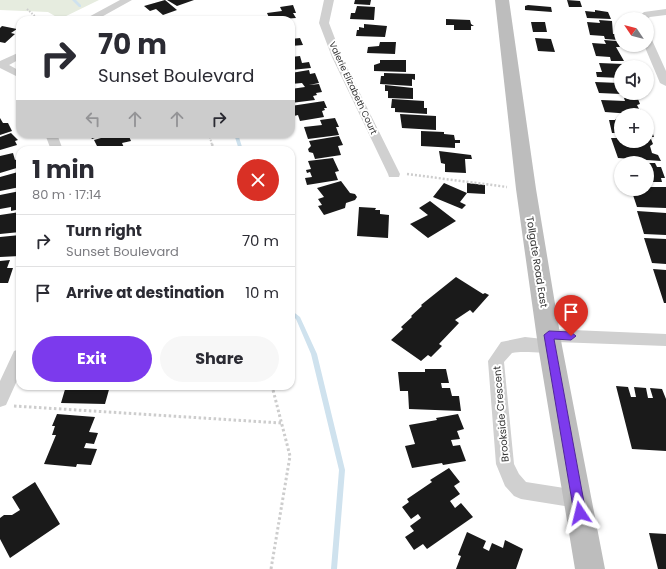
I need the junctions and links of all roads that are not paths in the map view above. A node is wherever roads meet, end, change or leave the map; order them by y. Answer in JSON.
{"nodes":[{"id":1,"x":127,"y":0,"type":"edge"},
{"id":2,"x":329,"y":0,"type":"edge"},
{"id":3,"x":502,"y":0,"type":"edge"},
{"id":4,"x":666,"y":12,"type":"edge"},
{"id":5,"x":654,"y":13,"type":"edge"},
{"id":6,"x":96,"y":16,"type":"edge"},
{"id":7,"x":652,"y":52,"type":"edge"},
{"id":8,"x":16,"y":57,"type":"edge"},
{"id":9,"x":1,"y":64,"type":"edge"},
{"id":10,"x":16,"y":73,"type":"edge"},
{"id":11,"x":666,"y":83,"type":"edge"},
{"id":12,"x":394,"y":174,"type":"road end"},
{"id":13,"x":666,"y":340,"type":"edge"},
{"id":14,"x":549,"y":341,"type":"junction"},
{"id":15,"x":16,"y":367,"type":"edge"},
{"id":16,"x":3,"y":403,"type":"edge"},
{"id":17,"x":578,"y":499,"type":"junction"},
{"id":18,"x":590,"y":569,"type":"edge"}],
"edges":[{"from":1,"to":6,"type":"street"},
{"from":2,"to":12,"type":"street","name":"Valerie Elizabeth Court"},
{"from":3,"to":14,"type":"street","name":"Tollgate Road East"},
{"from":4,"to":5,"type":"street"},
{"from":7,"to":11,"type":"street"},
{"from":8,"to":9,"type":"street"},
{"from":9,"to":10,"type":"street"},
{"from":13,"to":14,"type":"street"},
{"from":14,"to":17,"type":"street","name":"Tollgate Road East"},
{"from":14,"to":17,"type":"street","name":"Brookside Crescent"},
{"from":15,"to":16,"type":"street"},
{"from":17,"to":18,"type":"street","name":"Tollgate Road East"}]}
